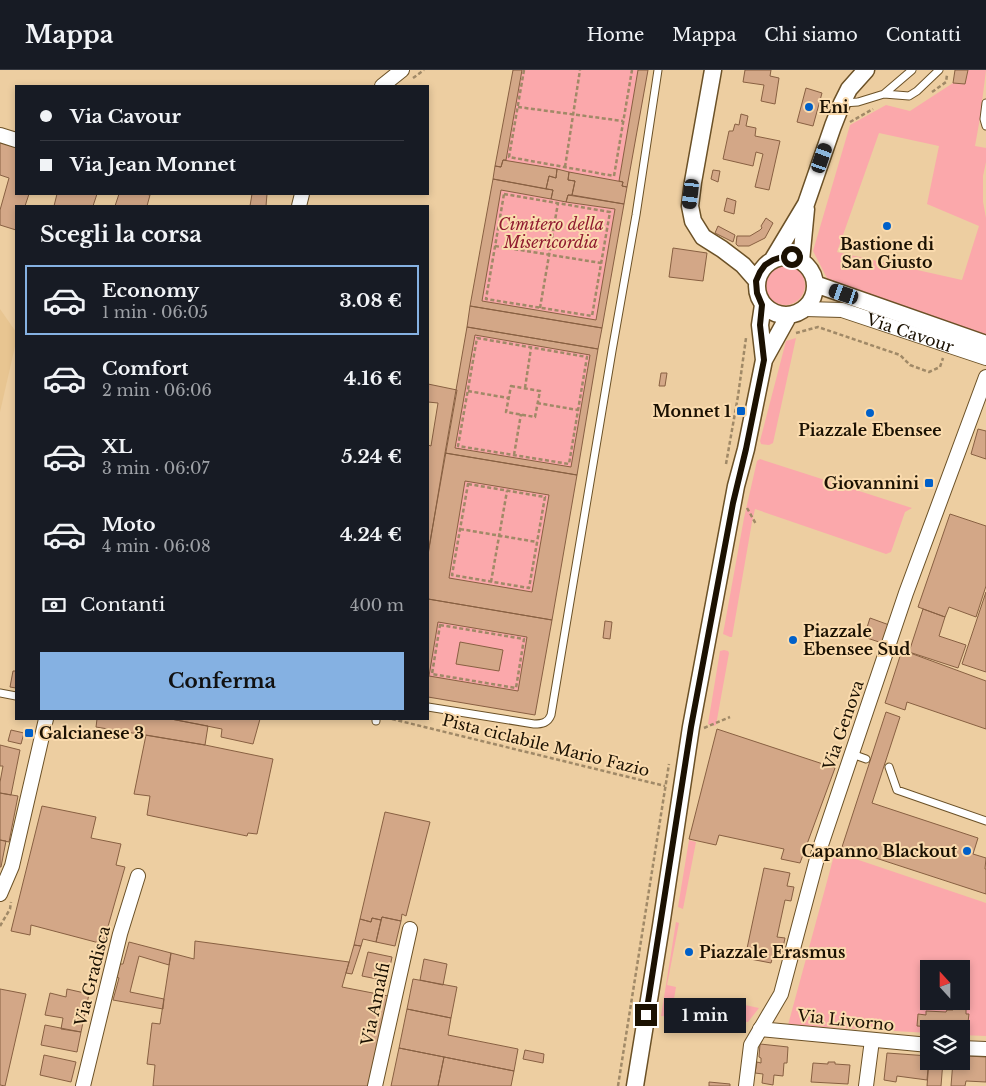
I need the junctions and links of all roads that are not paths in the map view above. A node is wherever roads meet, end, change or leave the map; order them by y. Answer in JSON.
{"nodes":[{"id":1,"x":402,"y":70,"type":"edge"},
{"id":2,"x":658,"y":70,"type":"edge"},
{"id":3,"x":713,"y":70,"type":"edge"},
{"id":4,"x":852,"y":70,"type":"edge"},
{"id":5,"x":866,"y":70,"type":"edge"},
{"id":6,"x":912,"y":70,"type":"edge"},
{"id":7,"x":939,"y":70,"type":"edge"},
{"id":8,"x":383,"y":85,"type":"edge"},
{"id":9,"x":884,"y":94,"type":"junction"},
{"id":10,"x":846,"y":96,"type":"junction"},
{"id":11,"x":986,"y":103,"type":"edge"},
{"id":12,"x":986,"y":126,"type":"edge"},
{"id":13,"x":0,"y":135,"type":"edge"},
{"id":14,"x":15,"y":140,"type":"edge"},
{"id":15,"x":806,"y":204,"type":"junction"},
{"id":16,"x":773,"y":260,"type":"junction"},
{"id":17,"x":801,"y":261,"type":"junction"},
{"id":18,"x":756,"y":281,"type":"junction"},
{"id":19,"x":815,"y":284,"type":"junction"},
{"id":20,"x":762,"y":305,"type":"junction"},
{"id":21,"x":805,"y":309,"type":"junction"},
{"id":22,"x":789,"y":315,"type":"junction"},
{"id":23,"x":986,"y":344,"type":"edge"},
{"id":24,"x":986,"y":358,"type":"edge"},
{"id":25,"x":764,"y":360,"type":"junction"},
{"id":26,"x":986,"y":377,"type":"edge"},
{"id":27,"x":0,"y":693,"type":"edge"},
{"id":28,"x":15,"y":696,"type":"edge"},
{"id":29,"x":429,"y":708,"type":"edge"},
{"id":30,"x":46,"y":720,"type":"edge"},
{"id":31,"x":852,"y":754,"type":"junction"},
{"id":32,"x":866,"y":759,"type":"dead end"},
{"id":33,"x":890,"y":767,"type":"dead end"},
{"id":34,"x":986,"y":821,"type":"edge"},
{"id":35,"x":138,"y":876,"type":"dead end"},
{"id":36,"x":0,"y":894,"type":"edge"},
{"id":37,"x":410,"y":928,"type":"dead end"},
{"id":38,"x":760,"y":1029,"type":"junction"},
{"id":39,"x":872,"y":1040,"type":"junction"},
{"id":40,"x":920,"y":1044,"type":"edge"},
{"id":41,"x":970,"y":1049,"type":"edge"},
{"id":42,"x":986,"y":1050,"type":"edge"},
{"id":43,"x":83,"y":1086,"type":"edge"},
{"id":44,"x":375,"y":1086,"type":"edge"},
{"id":45,"x":635,"y":1086,"type":"edge"},
{"id":46,"x":746,"y":1086,"type":"edge"},
{"id":47,"x":866,"y":1086,"type":"edge"}],
"edges":[{"from":1,"to":8,"type":"street"},
{"from":2,"to":29,"type":"lane"},
{"from":3,"to":18,"type":"street"},
{"from":4,"to":10,"type":"street"},
{"from":5,"to":10,"type":"street"},
{"from":6,"to":9,"type":"lane"},
{"from":7,"to":9,"type":"lane"},
{"from":9,"to":10,"type":"lane"},
{"from":10,"to":15,"type":"street"},
{"from":11,"to":12,"type":"lane"},
{"from":13,"to":14,"type":"street"},
{"from":15,"to":16,"type":"street"},
{"from":15,"to":17,"type":"street"},
{"from":16,"to":17,"type":"street"},
{"from":16,"to":18,"type":"street"},
{"from":17,"to":19,"type":"street"},
{"from":18,"to":20,"type":"street"},
{"from":19,"to":21,"type":"street"},
{"from":19,"to":23,"type":"street","name":"Via Cavour"},
{"from":20,"to":22,"type":"street"},
{"from":20,"to":25,"type":"street"},
{"from":21,"to":22,"type":"street","name":"Via Cavour"},
{"from":21,"to":24,"type":"street","name":"Via Cavour"},
{"from":22,"to":25,"type":"street"},
{"from":25,"to":45,"type":"street"},
{"from":26,"to":31,"type":"street","name":"Via Genova"},
{"from":27,"to":28,"type":"lane"},
{"from":30,"to":36,"type":"street"},
{"from":31,"to":32,"type":"lane"},
{"from":31,"to":38,"type":"street","name":"Via Genova"},
{"from":33,"to":34,"type":"lane"},
{"from":35,"to":43,"type":"street","name":"Via Gradisca"},
{"from":37,"to":44,"type":"street","name":"Via Amalfi"},
{"from":38,"to":39,"type":"street","name":"Via Livorno"},
{"from":38,"to":46,"type":"street","name":"Via Genova"},
{"from":39,"to":40,"type":"street","name":"Via Livorno"},
{"from":39,"to":47,"type":"street"},
{"from":41,"to":42,"type":"street"}]}
